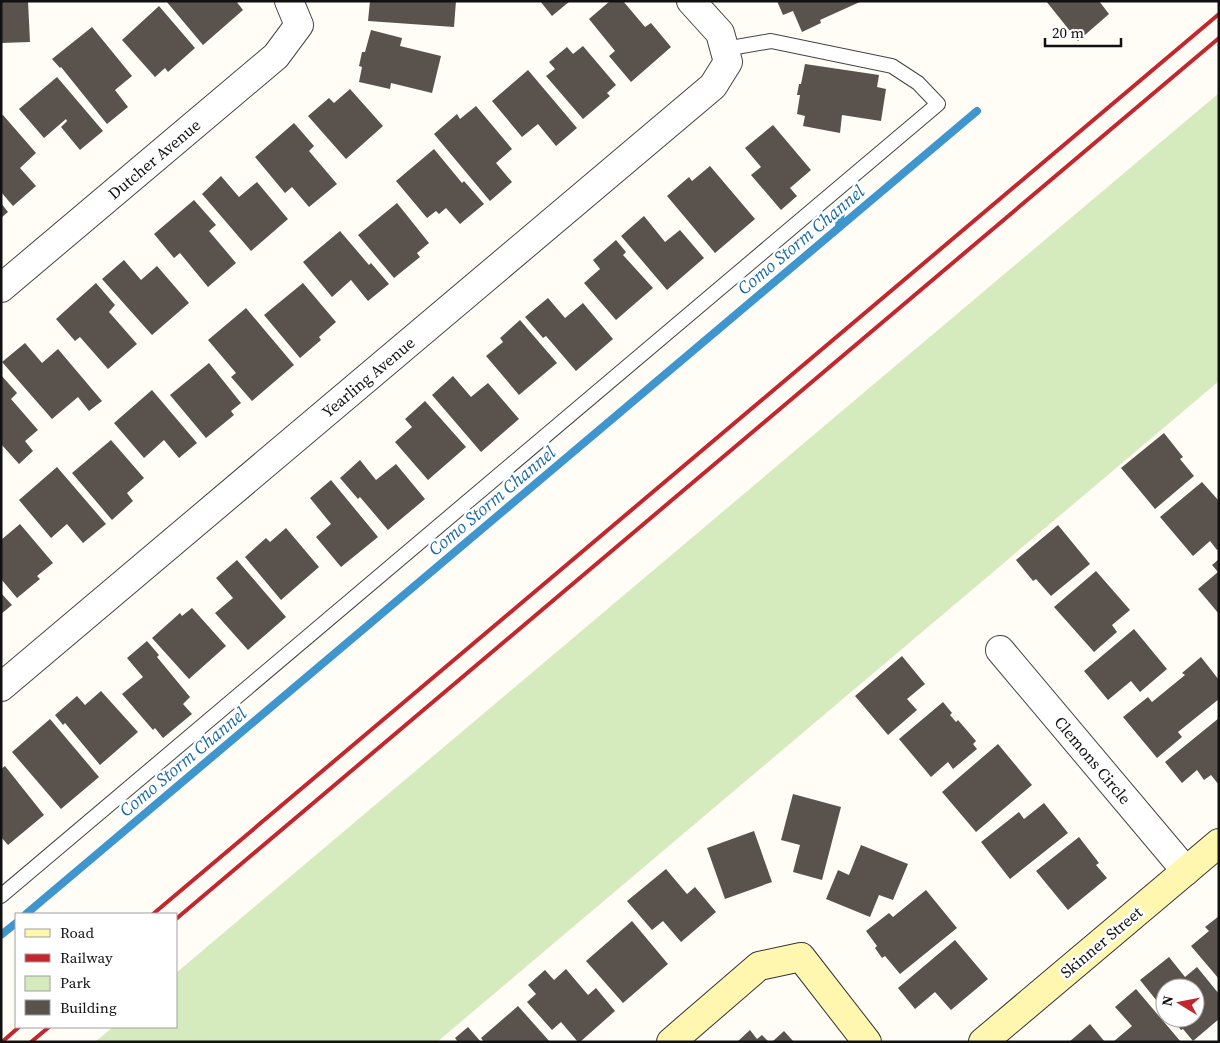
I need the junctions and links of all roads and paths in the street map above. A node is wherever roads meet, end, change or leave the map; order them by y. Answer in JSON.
{"nodes":[{"id":1,"x":691,"y":1,"type":"edge"},
{"id":2,"x":294,"y":13,"type":"edge"},
{"id":3,"x":727,"y":56,"type":"junction"},
{"id":4,"x":1,"y":288,"type":"edge"},
{"id":5,"x":1000,"y":650,"type":"dead end"},
{"id":6,"x":1,"y":687,"type":"edge"},
{"id":7,"x":1219,"y":843,"type":"edge"},
{"id":8,"x":1186,"y":871,"type":"junction"},
{"id":9,"x":1,"y":896,"type":"edge"},
{"id":10,"x":671,"y":1042,"type":"edge"},
{"id":11,"x":867,"y":1042,"type":"edge"},
{"id":12,"x":983,"y":1042,"type":"edge"}],
"edges":[{"from":1,"to":3,"type":"street"},
{"from":2,"to":4,"type":"street","name":"Dutcher Avenue"},
{"from":3,"to":6,"type":"street","name":"Yearling Avenue"},
{"from":3,"to":9,"type":"lane"},
{"from":5,"to":8,"type":"street","name":"Clemons Circle"},
{"from":7,"to":8,"type":"street","name":"Skinner Street"},
{"from":8,"to":12,"type":"street","name":"Skinner Street"},
{"from":10,"to":11,"type":"street"}]}
